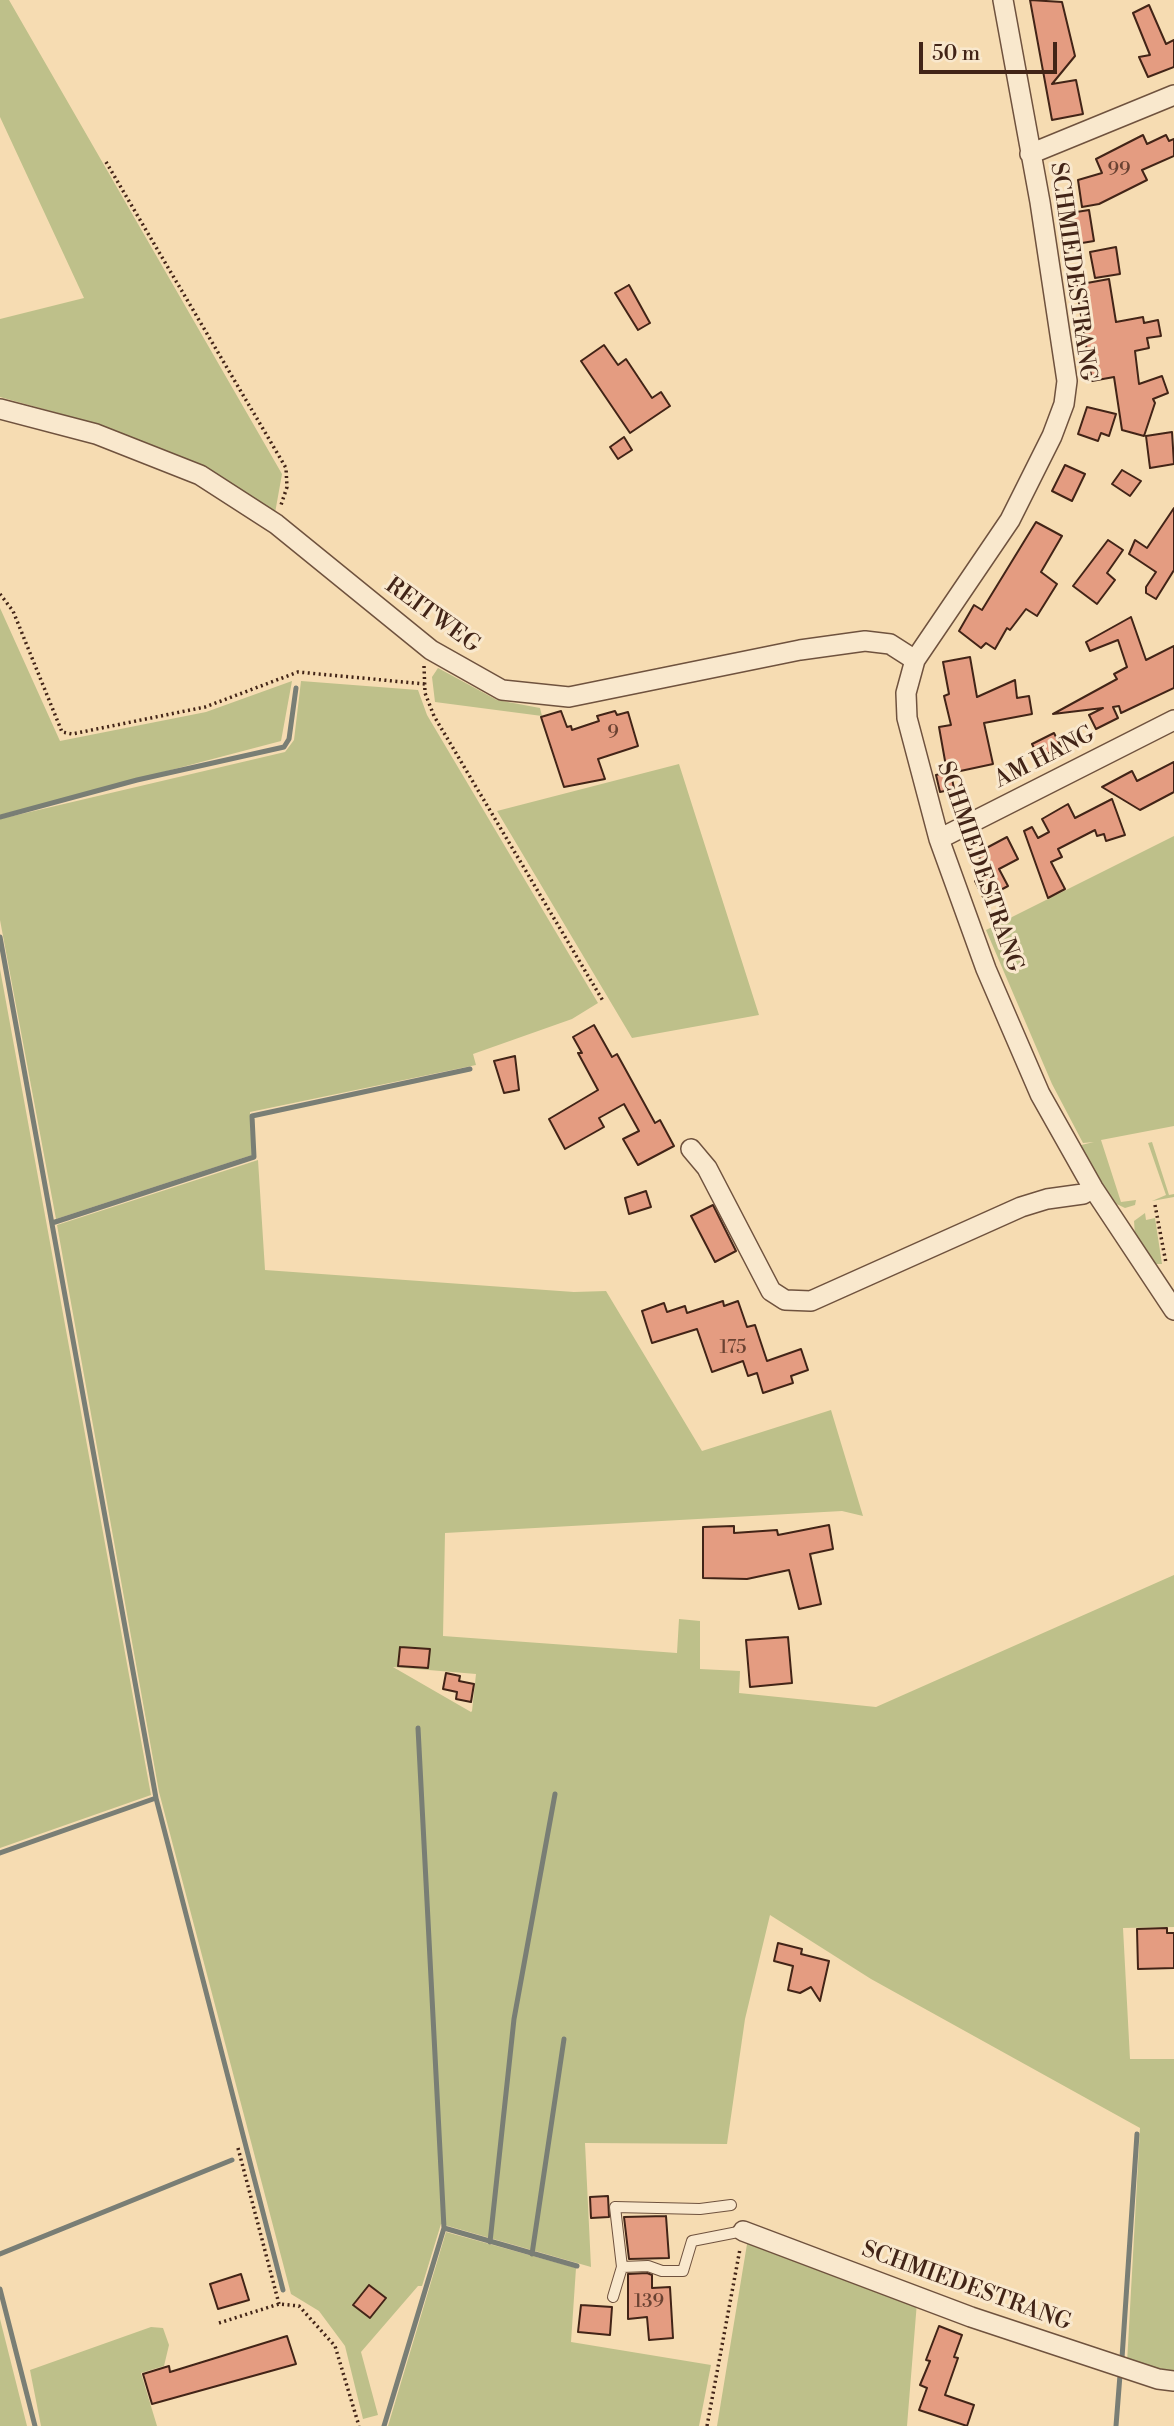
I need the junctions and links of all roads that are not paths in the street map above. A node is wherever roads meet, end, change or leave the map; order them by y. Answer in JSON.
{"nodes":[{"id":1,"x":1003,"y":0,"type":"edge"},
{"id":2,"x":1174,"y":95,"type":"edge"},
{"id":3,"x":1030,"y":154,"type":"junction"},
{"id":4,"x":0,"y":409,"type":"edge"},
{"id":5,"x":915,"y":660,"type":"junction"},
{"id":6,"x":1174,"y":720,"type":"edge"},
{"id":7,"x":939,"y":839,"type":"junction"},
{"id":8,"x":691,"y":1149,"type":"dead end"},
{"id":9,"x":1093,"y":1188,"type":"junction"},
{"id":10,"x":1174,"y":1310,"type":"edge"},
{"id":11,"x":731,"y":2205,"type":"dead end"},
{"id":12,"x":743,"y":2231,"type":"joint"},
{"id":13,"x":622,"y":2267,"type":"junction"},
{"id":14,"x":613,"y":2297,"type":"dead end"},
{"id":15,"x":1174,"y":2381,"type":"edge"}],
"edges":[{"from":1,"to":3,"type":"street","name":"SCHMIEDESTRANG"},
{"from":2,"to":3,"type":"street"},
{"from":3,"to":5,"type":"street","name":"SCHMIEDESTRANG"},
{"from":4,"to":5,"type":"street","name":"REITWEG"},
{"from":5,"to":7,"type":"street","name":"SCHMIEDESTRANG"},
{"from":6,"to":7,"type":"street","name":"AM HANG"},
{"from":7,"to":9,"type":"street","name":"SCHMIEDESTRANG"},
{"from":8,"to":9,"type":"street"},
{"from":9,"to":10,"type":"street","name":"SCHMIEDESTRANG"},
{"from":11,"to":13,"type":"lane"},
{"from":12,"to":13,"type":"lane"},
{"from":12,"to":15,"type":"street","name":"SCHMIEDESTRANG"},
{"from":13,"to":14,"type":"lane"}]}
